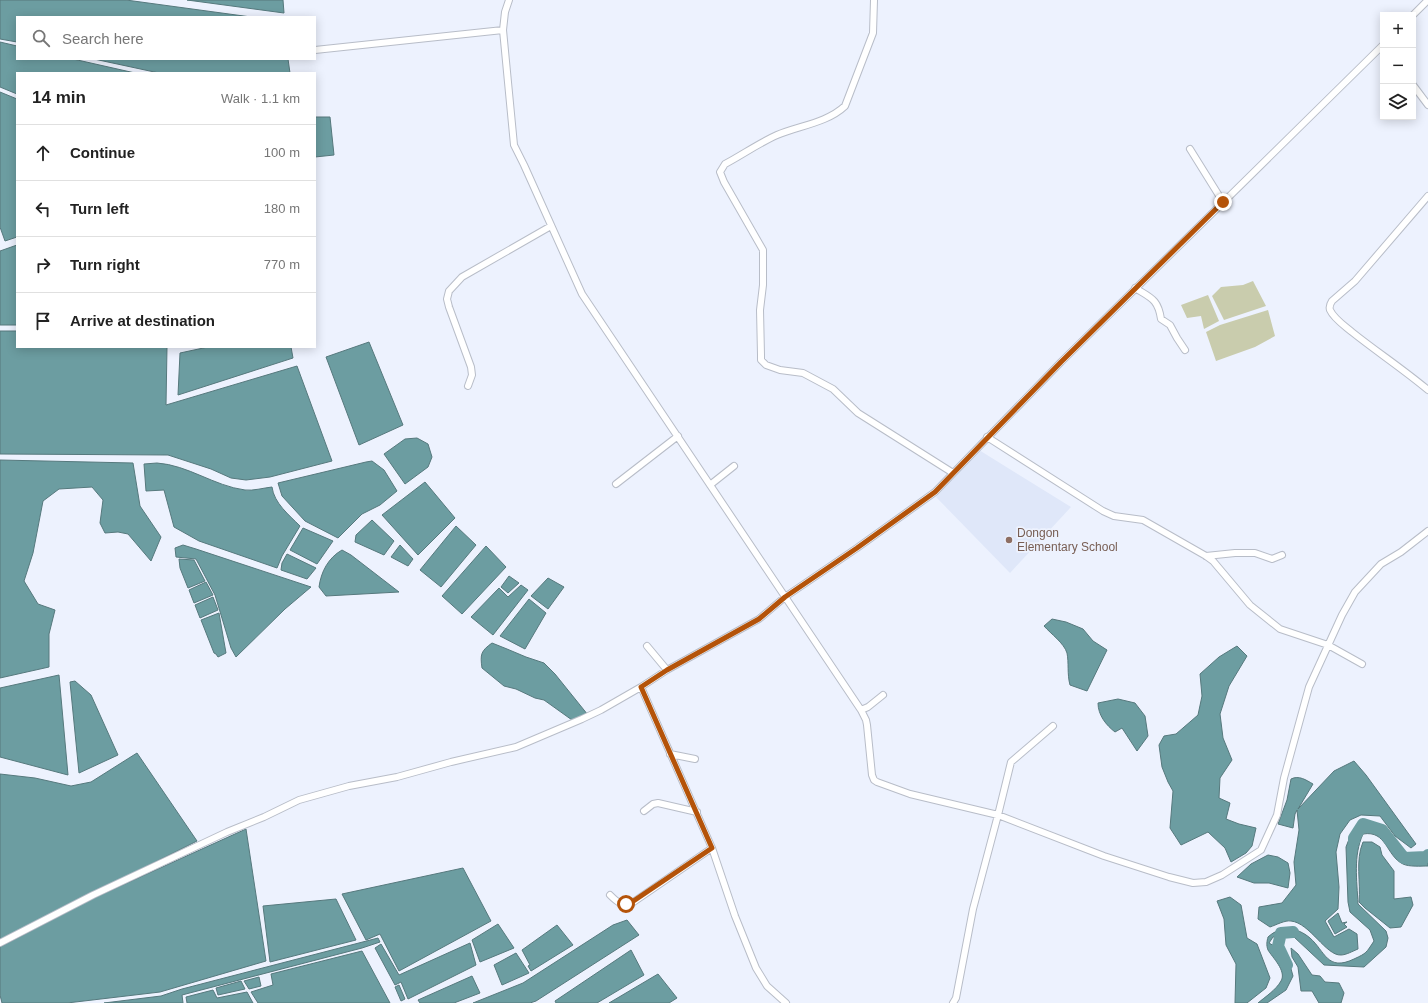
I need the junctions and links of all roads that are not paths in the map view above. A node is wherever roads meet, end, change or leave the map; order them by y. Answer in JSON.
{"nodes":[{"id":1,"x":509,"y":0,"type":"edge"},
{"id":2,"x":874,"y":0,"type":"edge"},
{"id":3,"x":1428,"y":0,"type":"edge"},
{"id":4,"x":1416,"y":12,"type":"edge"},
{"id":5,"x":503,"y":30,"type":"junction"},
{"id":6,"x":1380,"y":47,"type":"edge"},
{"id":7,"x":316,"y":50,"type":"edge"},
{"id":8,"x":1416,"y":89,"type":"edge"},
{"id":9,"x":1428,"y":105,"type":"edge"},
{"id":10,"x":1190,"y":149,"type":"dead end"},
{"id":11,"x":1428,"y":196,"type":"edge"},
{"id":12,"x":1223,"y":202,"type":"junction"},
{"id":13,"x":552,"y":226,"type":"junction"},
{"id":14,"x":1135,"y":288,"type":"junction"},
{"id":15,"x":1184,"y":350,"type":"dead end"},
{"id":16,"x":468,"y":386,"type":"dead end"},
{"id":17,"x":1428,"y":390,"type":"edge"},
{"id":18,"x":678,"y":436,"type":"junction"},
{"id":19,"x":987,"y":437,"type":"junction"},
{"id":20,"x":734,"y":466,"type":"dead end"},
{"id":21,"x":953,"y":473,"type":"junction"},
{"id":22,"x":616,"y":484,"type":"dead end"},
{"id":23,"x":710,"y":485,"type":"junction"},
{"id":24,"x":1428,"y":531,"type":"edge"},
{"id":25,"x":1282,"y":555,"type":"dead end"},
{"id":26,"x":1206,"y":556,"type":"junction"},
{"id":27,"x":785,"y":597,"type":"junction"},
{"id":28,"x":1328,"y":645,"type":"junction"},
{"id":29,"x":647,"y":646,"type":"dead end"},
{"id":30,"x":1362,"y":664,"type":"dead end"},
{"id":31,"x":667,"y":670,"type":"junction"},
{"id":32,"x":641,"y":687,"type":"junction"},
{"id":33,"x":883,"y":695,"type":"dead end"},
{"id":34,"x":861,"y":710,"type":"junction"},
{"id":35,"x":1053,"y":726,"type":"dead end"},
{"id":36,"x":670,"y":754,"type":"junction"},
{"id":37,"x":695,"y":759,"type":"dead end"},
{"id":38,"x":644,"y":811,"type":"dead end"},
{"id":39,"x":697,"y":812,"type":"junction"},
{"id":40,"x":998,"y":814,"type":"junction"},
{"id":41,"x":712,"y":848,"type":"junction"},
{"id":42,"x":610,"y":895,"type":"dead end"},
{"id":43,"x":0,"y":943,"type":"edge"},
{"id":44,"x":786,"y":1003,"type":"edge"},
{"id":45,"x":953,"y":1003,"type":"edge"}],
"edges":[{"from":1,"to":5,"type":"street"},
{"from":2,"to":21,"type":"street"},
{"from":3,"to":4,"type":"street"},
{"from":5,"to":7,"type":"street"},
{"from":5,"to":13,"type":"street"},
{"from":6,"to":12,"type":"street"},
{"from":8,"to":9,"type":"street"},
{"from":10,"to":12,"type":"street"},
{"from":11,"to":17,"type":"street"},
{"from":12,"to":14,"type":"street"},
{"from":13,"to":16,"type":"street"},
{"from":13,"to":18,"type":"street"},
{"from":14,"to":15,"type":"street"},
{"from":14,"to":19,"type":"street"},
{"from":18,"to":22,"type":"street"},
{"from":18,"to":23,"type":"street"},
{"from":19,"to":21,"type":"street"},
{"from":19,"to":26,"type":"street"},
{"from":20,"to":23,"type":"street"},
{"from":21,"to":27,"type":"street"},
{"from":23,"to":27,"type":"street"},
{"from":24,"to":28,"type":"street"},
{"from":25,"to":26,"type":"street"},
{"from":26,"to":28,"type":"street"},
{"from":27,"to":31,"type":"street"},
{"from":27,"to":34,"type":"street"},
{"from":28,"to":30,"type":"street"},
{"from":28,"to":40,"type":"street"},
{"from":29,"to":31,"type":"street"},
{"from":31,"to":32,"type":"street"},
{"from":32,"to":36,"type":"street"},
{"from":32,"to":43,"type":"street"},
{"from":33,"to":34,"type":"street"},
{"from":34,"to":40,"type":"street"},
{"from":35,"to":40,"type":"street"},
{"from":36,"to":37,"type":"street"},
{"from":36,"to":39,"type":"street"},
{"from":38,"to":39,"type":"street"},
{"from":39,"to":41,"type":"street"},
{"from":40,"to":45,"type":"street"},
{"from":41,"to":42,"type":"street"},
{"from":41,"to":44,"type":"street"}]}
